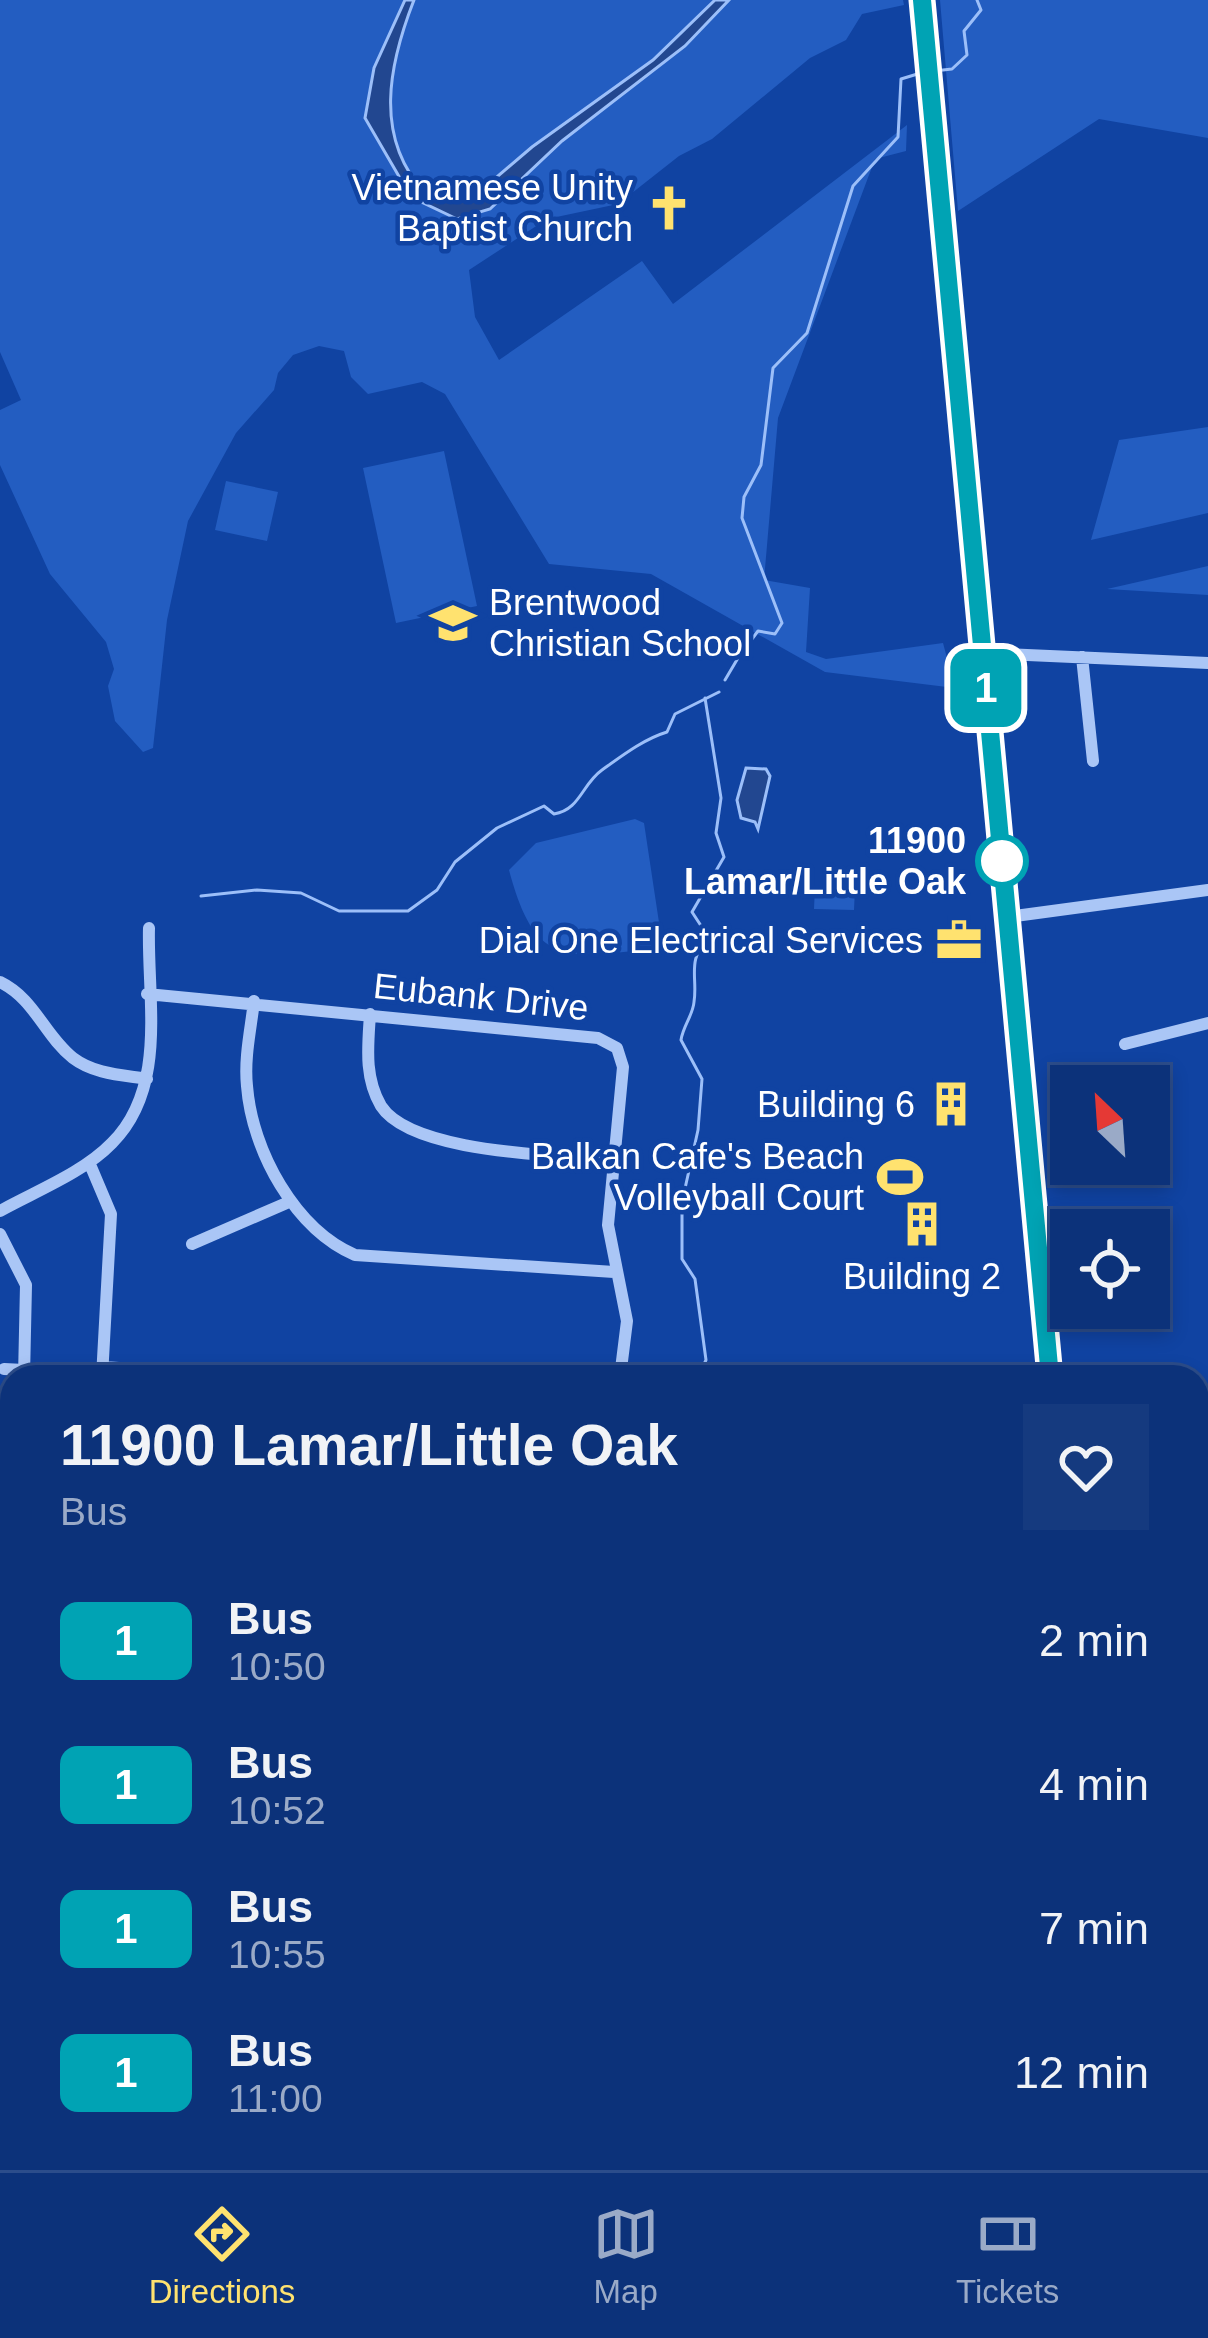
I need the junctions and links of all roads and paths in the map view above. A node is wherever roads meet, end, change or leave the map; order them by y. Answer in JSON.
{"nodes":[{"id":1,"x":922,"y":0,"type":"edge"},
{"id":2,"x":983,"y":653,"type":"junction"},
{"id":3,"x":1082,"y":657,"type":"junction"},
{"id":4,"x":1208,"y":663,"type":"edge"},
{"id":5,"x":1093,"y":761,"type":"dead end"},
{"id":6,"x":1208,"y":890,"type":"edge"},
{"id":7,"x":1008,"y":917,"type":"junction"},
{"id":8,"x":149,"y":928,"type":"dead end"},
{"id":9,"x":0,"y":982,"type":"edge"},
{"id":10,"x":147,"y":994,"type":"junction"},
{"id":11,"x":254,"y":1001,"type":"junction"},
{"id":12,"x":370,"y":1014,"type":"junction"},
{"id":13,"x":1208,"y":1023,"type":"edge"},
{"id":14,"x":1125,"y":1044,"type":"dead end"},
{"id":15,"x":147,"y":1079,"type":"junction"},
{"id":16,"x":615,"y":1161,"type":"junction"},
{"id":17,"x":89,"y":1162,"type":"junction"},
{"id":18,"x":289,"y":1202,"type":"junction"},
{"id":19,"x":0,"y":1211,"type":"edge"},
{"id":20,"x":0,"y":1234,"type":"edge"},
{"id":21,"x":192,"y":1244,"type":"dead end"},
{"id":22,"x":614,"y":1273,"type":"junction"},
{"id":23,"x":24,"y":1365,"type":"edge"},
{"id":24,"x":103,"y":1365,"type":"edge"},
{"id":25,"x":622,"y":1365,"type":"edge"},
{"id":26,"x":1049,"y":1365,"type":"edge"}],
"edges":[{"from":1,"to":2,"type":"main road"},
{"from":2,"to":3,"type":"street"},
{"from":2,"to":7,"type":"main road"},
{"from":3,"to":4,"type":"street"},
{"from":3,"to":5,"type":"street"},
{"from":6,"to":7,"type":"street"},
{"from":7,"to":26,"type":"main road"},
{"from":8,"to":10,"type":"street"},
{"from":9,"to":15,"type":"street"},
{"from":10,"to":11,"type":"street","name":"Eubank Drive"},
{"from":10,"to":15,"type":"street"},
{"from":11,"to":12,"type":"street","name":"Eubank Drive"},
{"from":11,"to":18,"type":"street"},
{"from":12,"to":16,"type":"street"},
{"from":12,"to":16,"type":"street","name":"Eubank Drive"},
{"from":13,"to":14,"type":"street"},
{"from":15,"to":17,"type":"street"},
{"from":16,"to":22,"type":"street","name":"Eubank Drive"},
{"from":17,"to":19,"type":"street"},
{"from":17,"to":24,"type":"street"},
{"from":18,"to":21,"type":"street"},
{"from":18,"to":22,"type":"street"},
{"from":20,"to":23,"type":"street"},
{"from":22,"to":25,"type":"street","name":"Eubank Drive"}]}
